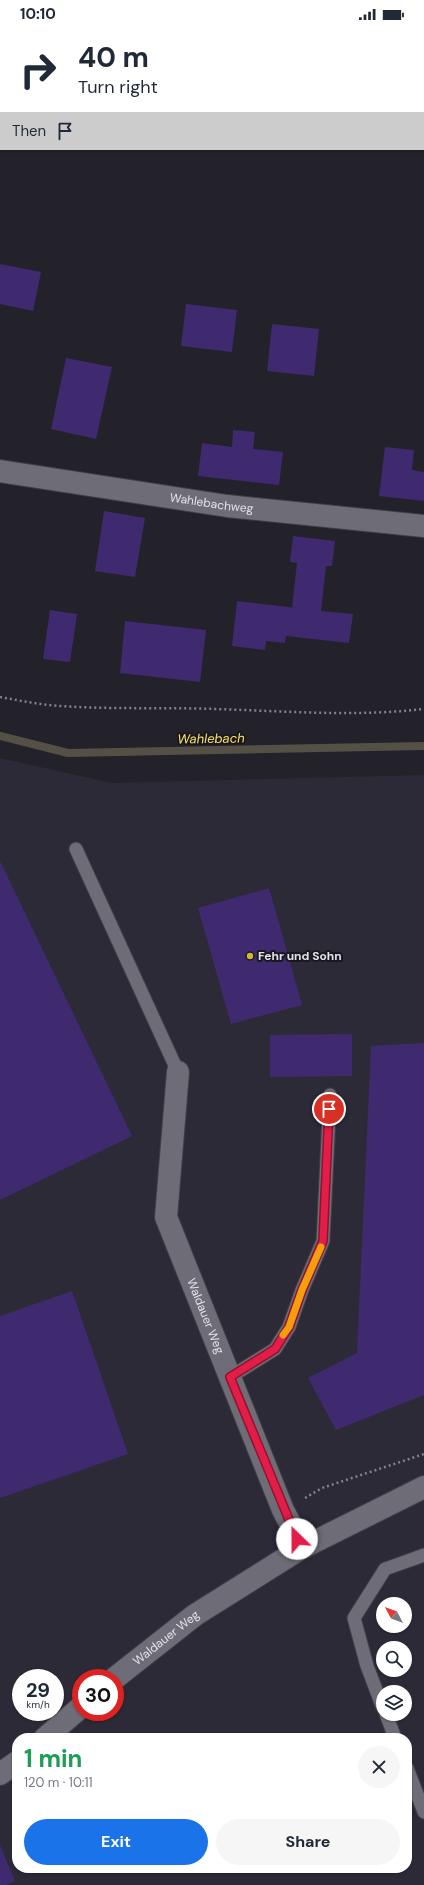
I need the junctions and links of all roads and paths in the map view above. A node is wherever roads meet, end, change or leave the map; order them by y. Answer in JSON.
{"nodes":[{"id":1,"x":0,"y":471,"type":"edge"},
{"id":2,"x":424,"y":526,"type":"edge"},
{"id":3,"x":0,"y":697,"type":"edge"},
{"id":4,"x":424,"y":709,"type":"edge"},
{"id":5,"x":76,"y":849,"type":"dead end"},
{"id":6,"x":178,"y":1072,"type":"joint"},
{"id":7,"x":330,"y":1095,"type":"dead end"},
{"id":8,"x":230,"y":1377,"type":"junction"},
{"id":9,"x":424,"y":1454,"type":"edge"},
{"id":10,"x":424,"y":1487,"type":"edge"},
{"id":11,"x":283,"y":1510,"type":"junction"},
{"id":12,"x":300,"y":1549,"type":"junction"},
{"id":13,"x":424,"y":1555,"type":"edge"},
{"id":14,"x":124,"y":1671,"type":"edge"},
{"id":15,"x":376,"y":1691,"type":"edge"},
{"id":16,"x":72,"y":1715,"type":"edge"},
{"id":17,"x":389,"y":1721,"type":"edge"},
{"id":18,"x":51,"y":1733,"type":"edge"},
{"id":19,"x":393,"y":1733,"type":"edge"},
{"id":20,"x":12,"y":1766,"type":"edge"},
{"id":21,"x":0,"y":1774,"type":"edge"},
{"id":22,"x":412,"y":1781,"type":"edge"},
{"id":23,"x":424,"y":1812,"type":"edge"}],
"edges":[{"from":1,"to":2,"type":"street","name":"Wahlebachweg"},
{"from":3,"to":4,"type":"path"},
{"from":5,"to":6,"type":"lane"},
{"from":6,"to":8,"type":"street","name":"Waldauer Weg"},
{"from":7,"to":8,"type":"lane"},
{"from":8,"to":11,"type":"street","name":"Waldauer Weg"},
{"from":9,"to":11,"type":"path"},
{"from":10,"to":12,"type":"street","name":"Waldauer Weg"},
{"from":11,"to":12,"type":"street","name":"Waldauer Weg"},
{"from":12,"to":14,"type":"street","name":"Waldauer Weg"},
{"from":13,"to":15,"type":"lane"},
{"from":16,"to":18,"type":"street"},
{"from":17,"to":19,"type":"lane"},
{"from":20,"to":21,"type":"street"},
{"from":22,"to":23,"type":"lane"}]}
